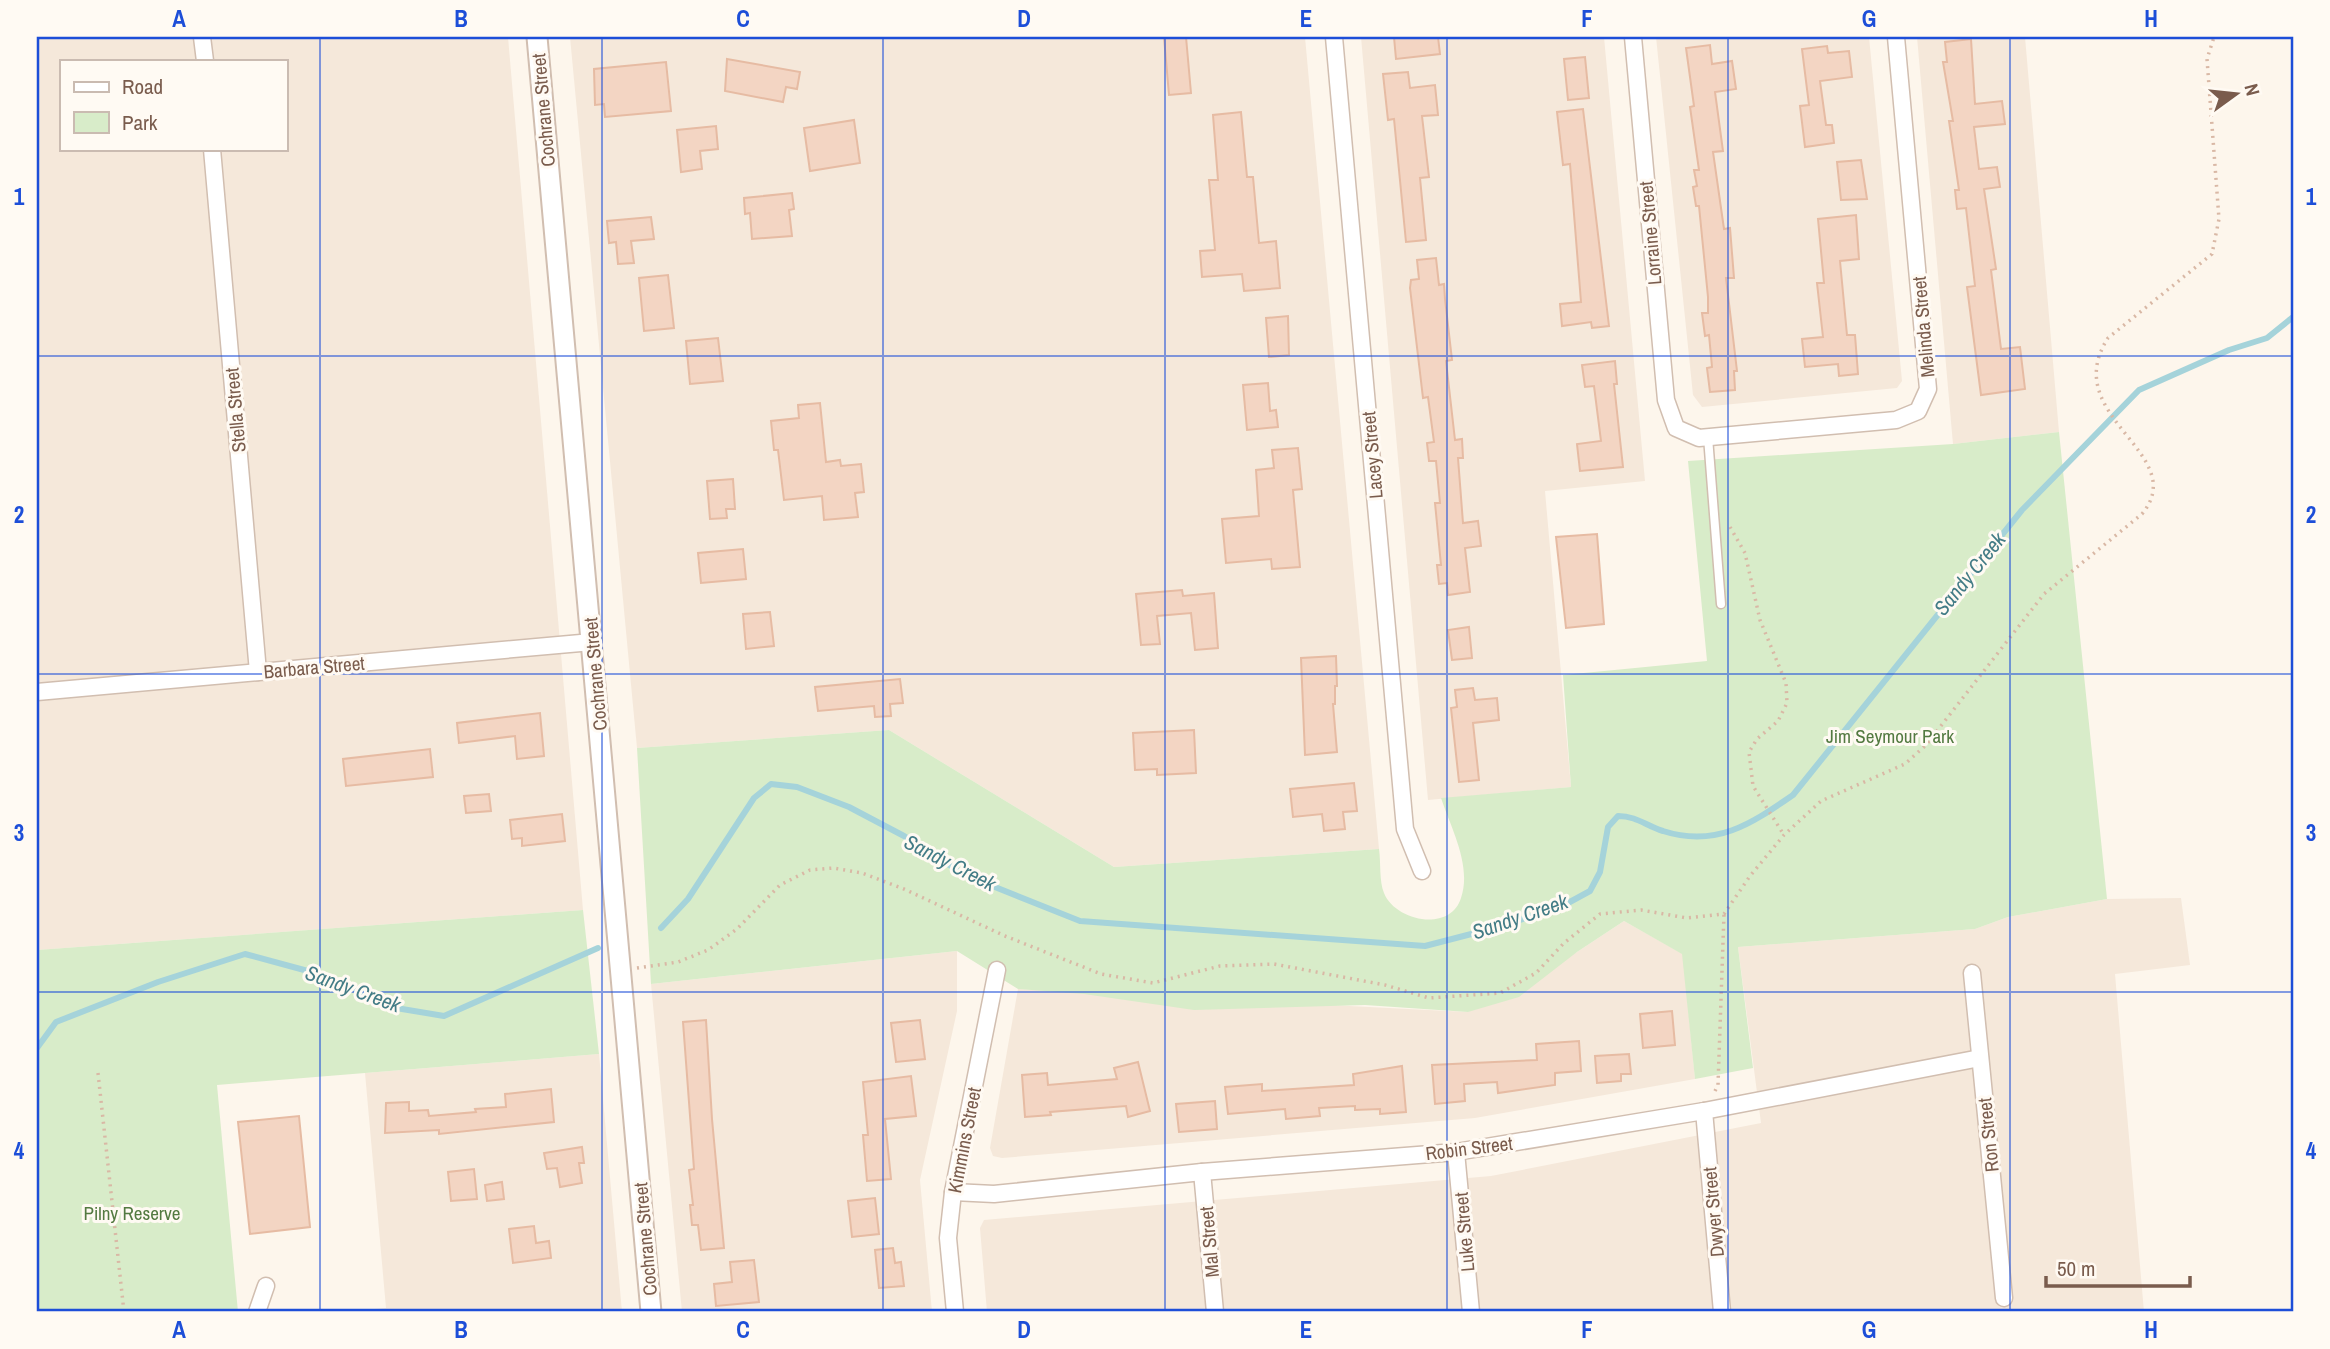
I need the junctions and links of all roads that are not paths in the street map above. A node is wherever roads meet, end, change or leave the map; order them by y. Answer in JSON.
{"nodes":[{"id":1,"x":202,"y":37,"type":"edge"},
{"id":2,"x":537,"y":37,"type":"edge"},
{"id":3,"x":1334,"y":37,"type":"edge"},
{"id":4,"x":1633,"y":37,"type":"edge"},
{"id":5,"x":1896,"y":37,"type":"edge"},
{"id":6,"x":205,"y":60,"type":"edge"},
{"id":7,"x":212,"y":150,"type":"edge"},
{"id":8,"x":1676,"y":428,"type":"joint"},
{"id":9,"x":1708,"y":437,"type":"junction"},
{"id":10,"x":1721,"y":604,"type":"dead end"},
{"id":11,"x":592,"y":642,"type":"junction"},
{"id":12,"x":258,"y":672,"type":"junction"},
{"id":13,"x":37,"y":692,"type":"edge"},
{"id":14,"x":1422,"y":871,"type":"dead end"},
{"id":15,"x":997,"y":970,"type":"dead end"},
{"id":16,"x":1972,"y":973,"type":"dead end"},
{"id":17,"x":1980,"y":1058,"type":"junction"},
{"id":18,"x":1704,"y":1111,"type":"junction"},
{"id":19,"x":1456,"y":1152,"type":"junction"},
{"id":20,"x":1202,"y":1172,"type":"junction"},
{"id":21,"x":953,"y":1192,"type":"junction"},
{"id":22,"x":266,"y":1286,"type":"dead end"},
{"id":23,"x":2004,"y":1298,"type":"dead end"},
{"id":24,"x":257,"y":1312,"type":"edge"},
{"id":25,"x":651,"y":1312,"type":"edge"},
{"id":26,"x":955,"y":1312,"type":"edge"},
{"id":27,"x":1215,"y":1312,"type":"edge"},
{"id":28,"x":1471,"y":1312,"type":"edge"},
{"id":29,"x":1722,"y":1312,"type":"edge"}],
"edges":[{"from":1,"to":6,"type":"street"},
{"from":2,"to":11,"type":"street","name":"Cochrane Street"},
{"from":3,"to":14,"type":"street","name":"Lacey Street"},
{"from":4,"to":8,"type":"street","name":"Lorraine Street"},
{"from":5,"to":9,"type":"street","name":"Melinda Street"},
{"from":7,"to":12,"type":"street","name":"Stella Street"},
{"from":8,"to":9,"type":"street","name":"Melinda Street"},
{"from":9,"to":10,"type":"lane"},
{"from":11,"to":12,"type":"street","name":"Barbara Street"},
{"from":11,"to":25,"type":"street","name":"Cochrane Street"},
{"from":12,"to":13,"type":"street","name":"Barbara Street"},
{"from":15,"to":21,"type":"street","name":"Kimmins Street"},
{"from":16,"to":17,"type":"street","name":"Ron Street"},
{"from":17,"to":18,"type":"street","name":"Robin Street"},
{"from":17,"to":23,"type":"street","name":"Ron Street"},
{"from":18,"to":19,"type":"street","name":"Robin Street"},
{"from":18,"to":29,"type":"street","name":"Dwyer Street"},
{"from":19,"to":20,"type":"street","name":"Robin Street"},
{"from":19,"to":28,"type":"street","name":"Luke Street"},
{"from":20,"to":21,"type":"street","name":"Robin Street"},
{"from":20,"to":27,"type":"street","name":"Mal Street"},
{"from":21,"to":26,"type":"street","name":"Kimmins Street"},
{"from":22,"to":24,"type":"street"}]}
